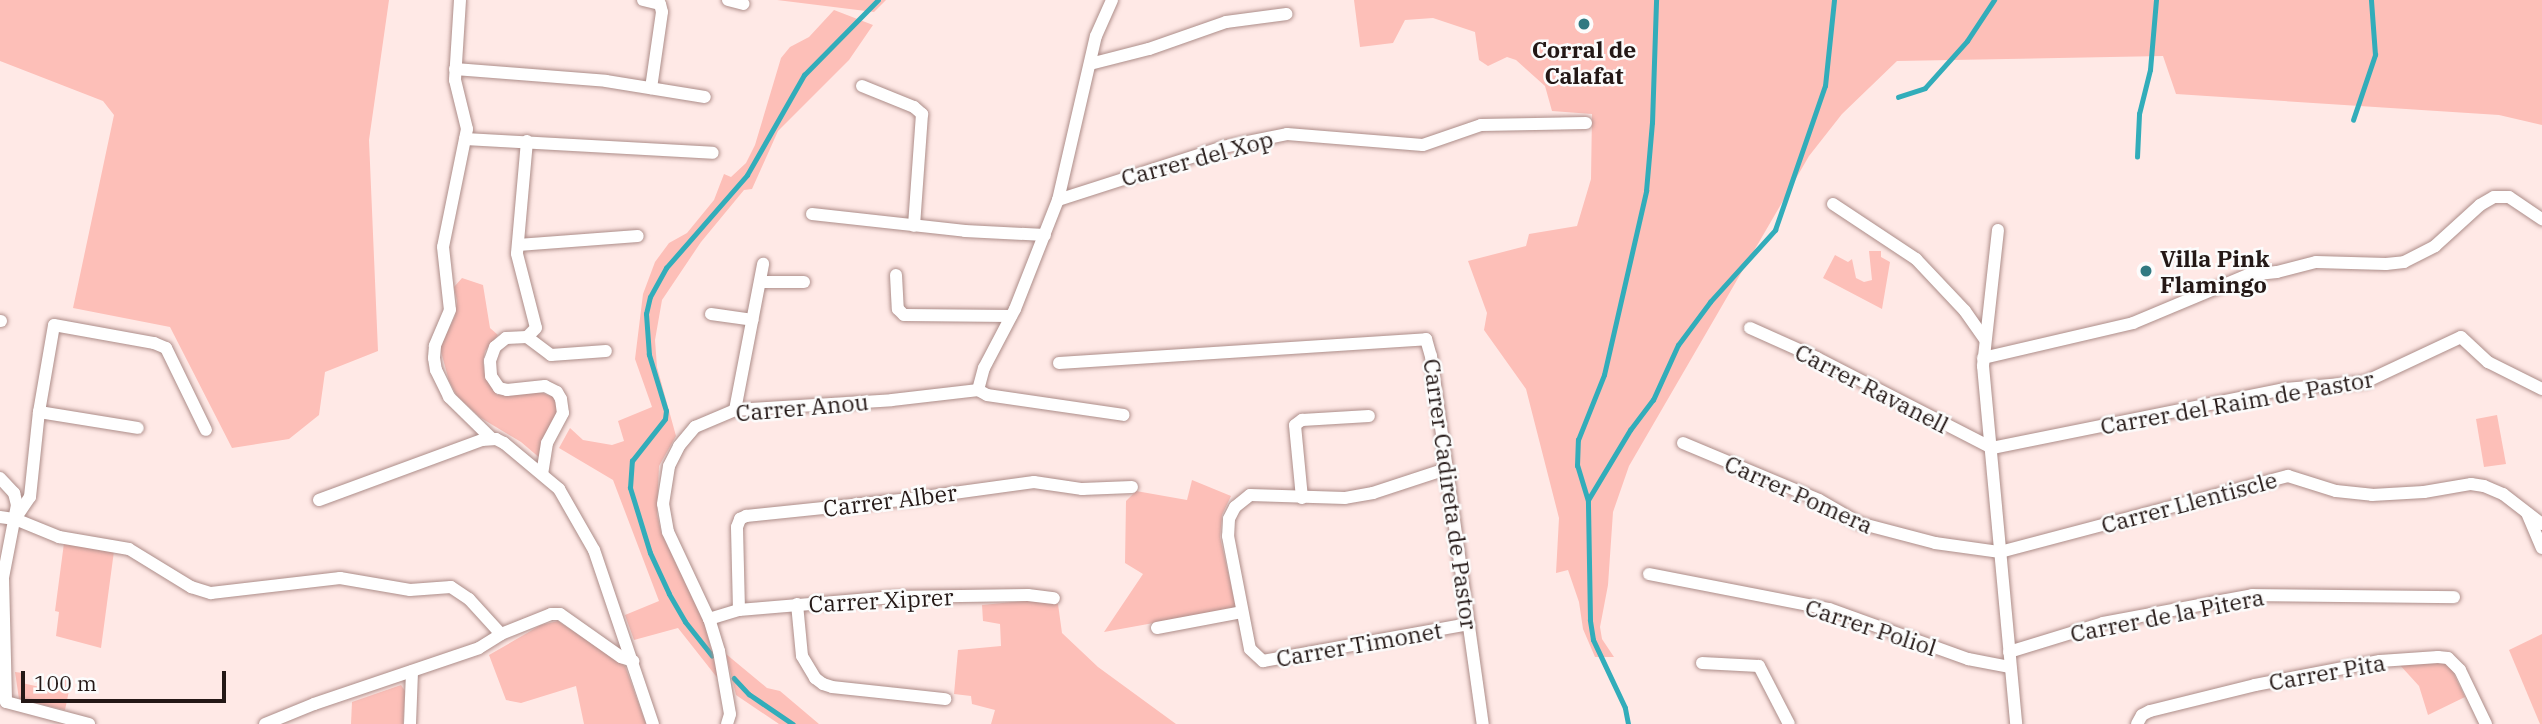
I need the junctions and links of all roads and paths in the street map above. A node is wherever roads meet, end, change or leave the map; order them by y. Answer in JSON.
{"nodes":[{"id":1,"x":460,"y":0,"type":"edge"},
{"id":2,"x":643,"y":0,"type":"edge"},
{"id":3,"x":727,"y":0,"type":"edge"},
{"id":4,"x":1112,"y":0,"type":"edge"},
{"id":5,"x":661,"y":2,"type":"edge"},
{"id":6,"x":744,"y":4,"type":"dead end"},
{"id":7,"x":1286,"y":14,"type":"dead end"},
{"id":8,"x":1090,"y":64,"type":"junction"},
{"id":9,"x":455,"y":69,"type":"junction"},
{"id":10,"x":862,"y":86,"type":"dead end"},
{"id":11,"x":651,"y":88,"type":"junction"},
{"id":12,"x":705,"y":97,"type":"dead end"},
{"id":13,"x":1586,"y":123,"type":"dead end"},
{"id":14,"x":465,"y":139,"type":"junction"},
{"id":15,"x":527,"y":141,"type":"junction"},
{"id":16,"x":713,"y":153,"type":"dead end"},
{"id":17,"x":1058,"y":200,"type":"junction"},
{"id":18,"x":1833,"y":204,"type":"dead end"},
{"id":19,"x":811,"y":214,"type":"dead end"},
{"id":20,"x":2542,"y":219,"type":"edge"},
{"id":21,"x":914,"y":226,"type":"junction"},
{"id":22,"x":1998,"y":230,"type":"dead end"},
{"id":23,"x":1045,"y":235,"type":"junction"},
{"id":24,"x":638,"y":236,"type":"dead end"},
{"id":25,"x":518,"y":246,"type":"junction"},
{"id":26,"x":763,"y":264,"type":"dead end"},
{"id":27,"x":896,"y":275,"type":"dead end"},
{"id":28,"x":760,"y":282,"type":"junction"},
{"id":29,"x":804,"y":282,"type":"dead end"},
{"id":30,"x":711,"y":314,"type":"dead end"},
{"id":31,"x":1011,"y":316,"type":"junction"},
{"id":32,"x":753,"y":320,"type":"junction"},
{"id":33,"x":1750,"y":328,"type":"dead end"},
{"id":34,"x":527,"y":337,"type":"junction"},
{"id":35,"x":1985,"y":340,"type":"junction"},
{"id":36,"x":606,"y":351,"type":"dead end"},
{"id":37,"x":1983,"y":358,"type":"junction"},
{"id":38,"x":1059,"y":363,"type":"dead end"},
{"id":39,"x":2542,"y":389,"type":"edge"},
{"id":40,"x":978,"y":390,"type":"junction"},
{"id":41,"x":735,"y":410,"type":"junction"},
{"id":42,"x":39,"y":412,"type":"junction"},
{"id":43,"x":1124,"y":415,"type":"dead end"},
{"id":44,"x":1369,"y":416,"type":"dead end"},
{"id":45,"x":138,"y":428,"type":"dead end"},
{"id":46,"x":206,"y":430,"type":"dead end"},
{"id":47,"x":491,"y":438,"type":"junction"},
{"id":48,"x":1684,"y":443,"type":"dead end"},
{"id":49,"x":1992,"y":448,"type":"junction"},
{"id":50,"x":1446,"y":469,"type":"junction"},
{"id":51,"x":542,"y":474,"type":"junction"},
{"id":52,"x":0,"y":478,"type":"edge"},
{"id":53,"x":1132,"y":487,"type":"dead end"},
{"id":54,"x":1302,"y":498,"type":"junction"},
{"id":55,"x":320,"y":500,"type":"dead end"},
{"id":56,"x":2527,"y":513,"type":"junction"},
{"id":57,"x":0,"y":517,"type":"edge"},
{"id":58,"x":15,"y":519,"type":"junction"},
{"id":59,"x":2542,"y":524,"type":"edge"},
{"id":60,"x":2542,"y":548,"type":"edge"},
{"id":61,"x":2000,"y":552,"type":"junction"},
{"id":62,"x":1649,"y":574,"type":"dead end"},
{"id":63,"x":1054,"y":597,"type":"dead end"},
{"id":64,"x":2454,"y":597,"type":"dead end"},
{"id":65,"x":797,"y":604,"type":"junction"},
{"id":66,"x":739,"y":610,"type":"junction"},
{"id":67,"x":1242,"y":612,"type":"junction"},
{"id":68,"x":709,"y":619,"type":"junction"},
{"id":69,"x":1469,"y":624,"type":"junction"},
{"id":70,"x":1157,"y":628,"type":"dead end"},
{"id":71,"x":501,"y":634,"type":"junction"},
{"id":72,"x":2009,"y":652,"type":"junction"},
{"id":73,"x":633,"y":661,"type":"junction"},
{"id":74,"x":1702,"y":663,"type":"dead end"},
{"id":75,"x":2010,"y":667,"type":"junction"},
{"id":76,"x":412,"y":671,"type":"junction"},
{"id":77,"x":945,"y":699,"type":"dead end"},
{"id":78,"x":3,"y":701,"type":"edge"},
{"id":79,"x":292,"y":718,"type":"edge"},
{"id":80,"x":89,"y":724,"type":"edge"},
{"id":81,"x":265,"y":724,"type":"edge"},
{"id":82,"x":410,"y":724,"type":"edge"},
{"id":83,"x":653,"y":724,"type":"edge"},
{"id":84,"x":727,"y":724,"type":"edge"},
{"id":85,"x":1483,"y":724,"type":"edge"},
{"id":86,"x":1788,"y":724,"type":"edge"},
{"id":87,"x":2016,"y":724,"type":"edge"},
{"id":88,"x":2137,"y":724,"type":"edge"},
{"id":89,"x":2486,"y":724,"type":"edge"}],
"edges":[{"from":1,"to":9,"type":"street"},
{"from":2,"to":5,"type":"street"},
{"from":3,"to":6,"type":"street"},
{"from":4,"to":8,"type":"street"},
{"from":5,"to":11,"type":"street"},
{"from":7,"to":8,"type":"street"},
{"from":8,"to":17,"type":"street"},
{"from":9,"to":11,"type":"street"},
{"from":9,"to":14,"type":"street"},
{"from":10,"to":21,"type":"street"},
{"from":11,"to":12,"type":"street"},
{"from":13,"to":17,"type":"street","name":"Carrer del Xop"},
{"from":14,"to":15,"type":"street"},
{"from":14,"to":47,"type":"street"},
{"from":15,"to":16,"type":"street"},
{"from":15,"to":25,"type":"street"},
{"from":17,"to":23,"type":"street"},
{"from":18,"to":35,"type":"street"},
{"from":19,"to":21,"type":"street"},
{"from":20,"to":37,"type":"street"},
{"from":21,"to":23,"type":"street"},
{"from":22,"to":35,"type":"street"},
{"from":23,"to":31,"type":"street"},
{"from":24,"to":25,"type":"street"},
{"from":25,"to":34,"type":"street"},
{"from":26,"to":28,"type":"street"},
{"from":27,"to":31,"type":"street"},
{"from":28,"to":29,"type":"street"},
{"from":28,"to":32,"type":"street"},
{"from":30,"to":32,"type":"street"},
{"from":31,"to":40,"type":"street"},
{"from":32,"to":41,"type":"street"},
{"from":33,"to":49,"type":"street","name":"Carrer Ravanell"},
{"from":34,"to":36,"type":"street"},
{"from":34,"to":51,"type":"street"},
{"from":35,"to":37,"type":"street"},
{"from":37,"to":49,"type":"street"},
{"from":38,"to":50,"type":"street","name":"Carrer Cadireta de Pastor"},
{"from":39,"to":49,"type":"street","name":"Carrer del Raim de Pastor"},
{"from":40,"to":41,"type":"street","name":"Carrer Anou"},
{"from":40,"to":43,"type":"street","name":"Carrer Anou"},
{"from":41,"to":68,"type":"street","name":"Carrer Anou"},
{"from":42,"to":45,"type":"street"},
{"from":42,"to":46,"type":"street"},
{"from":42,"to":58,"type":"street"},
{"from":44,"to":54,"type":"street"},
{"from":47,"to":51,"type":"street"},
{"from":47,"to":55,"type":"street"},
{"from":48,"to":61,"type":"street","name":"Carrer Pomera"},
{"from":49,"to":61,"type":"street"},
{"from":50,"to":54,"type":"street","name":"Carrer Timonet"},
{"from":50,"to":69,"type":"street","name":"Carrer Cadireta de Pastor"},
{"from":51,"to":73,"type":"street"},
{"from":52,"to":58,"type":"street"},
{"from":53,"to":66,"type":"street","name":"Carrer Alber"},
{"from":54,"to":67,"type":"street","name":"Carrer Timonet"},
{"from":56,"to":59,"type":"street","name":"Carrer Llentiscle"},
{"from":56,"to":60,"type":"street"},
{"from":56,"to":61,"type":"street","name":"Carrer Llentiscle"},
{"from":57,"to":58,"type":"street"},
{"from":58,"to":71,"type":"street"},
{"from":58,"to":78,"type":"street"},
{"from":61,"to":72,"type":"street"},
{"from":62,"to":75,"type":"street","name":"Carrer Poliol"},
{"from":63,"to":65,"type":"street","name":"Carrer Xiprer"},
{"from":64,"to":72,"type":"street","name":"Carrer de la Pitera"},
{"from":65,"to":66,"type":"street","name":"Carrer Xiprer"},
{"from":65,"to":77,"type":"street"},
{"from":66,"to":68,"type":"street","name":"Carrer Xiprer"},
{"from":67,"to":69,"type":"street","name":"Carrer Timonet"},
{"from":67,"to":70,"type":"street"},
{"from":68,"to":84,"type":"street","name":"Carrer Anou"},
{"from":69,"to":85,"type":"street","name":"Carrer Cadireta de Pastor"},
{"from":71,"to":73,"type":"street"},
{"from":71,"to":76,"type":"street"},
{"from":72,"to":75,"type":"street"},
{"from":73,"to":83,"type":"street"},
{"from":74,"to":86,"type":"street"},
{"from":75,"to":87,"type":"street"},
{"from":76,"to":79,"type":"street"},
{"from":76,"to":82,"type":"street"},
{"from":78,"to":80,"type":"street"},
{"from":79,"to":81,"type":"street"},
{"from":88,"to":89,"type":"street","name":"Carrer Pita"}]}
